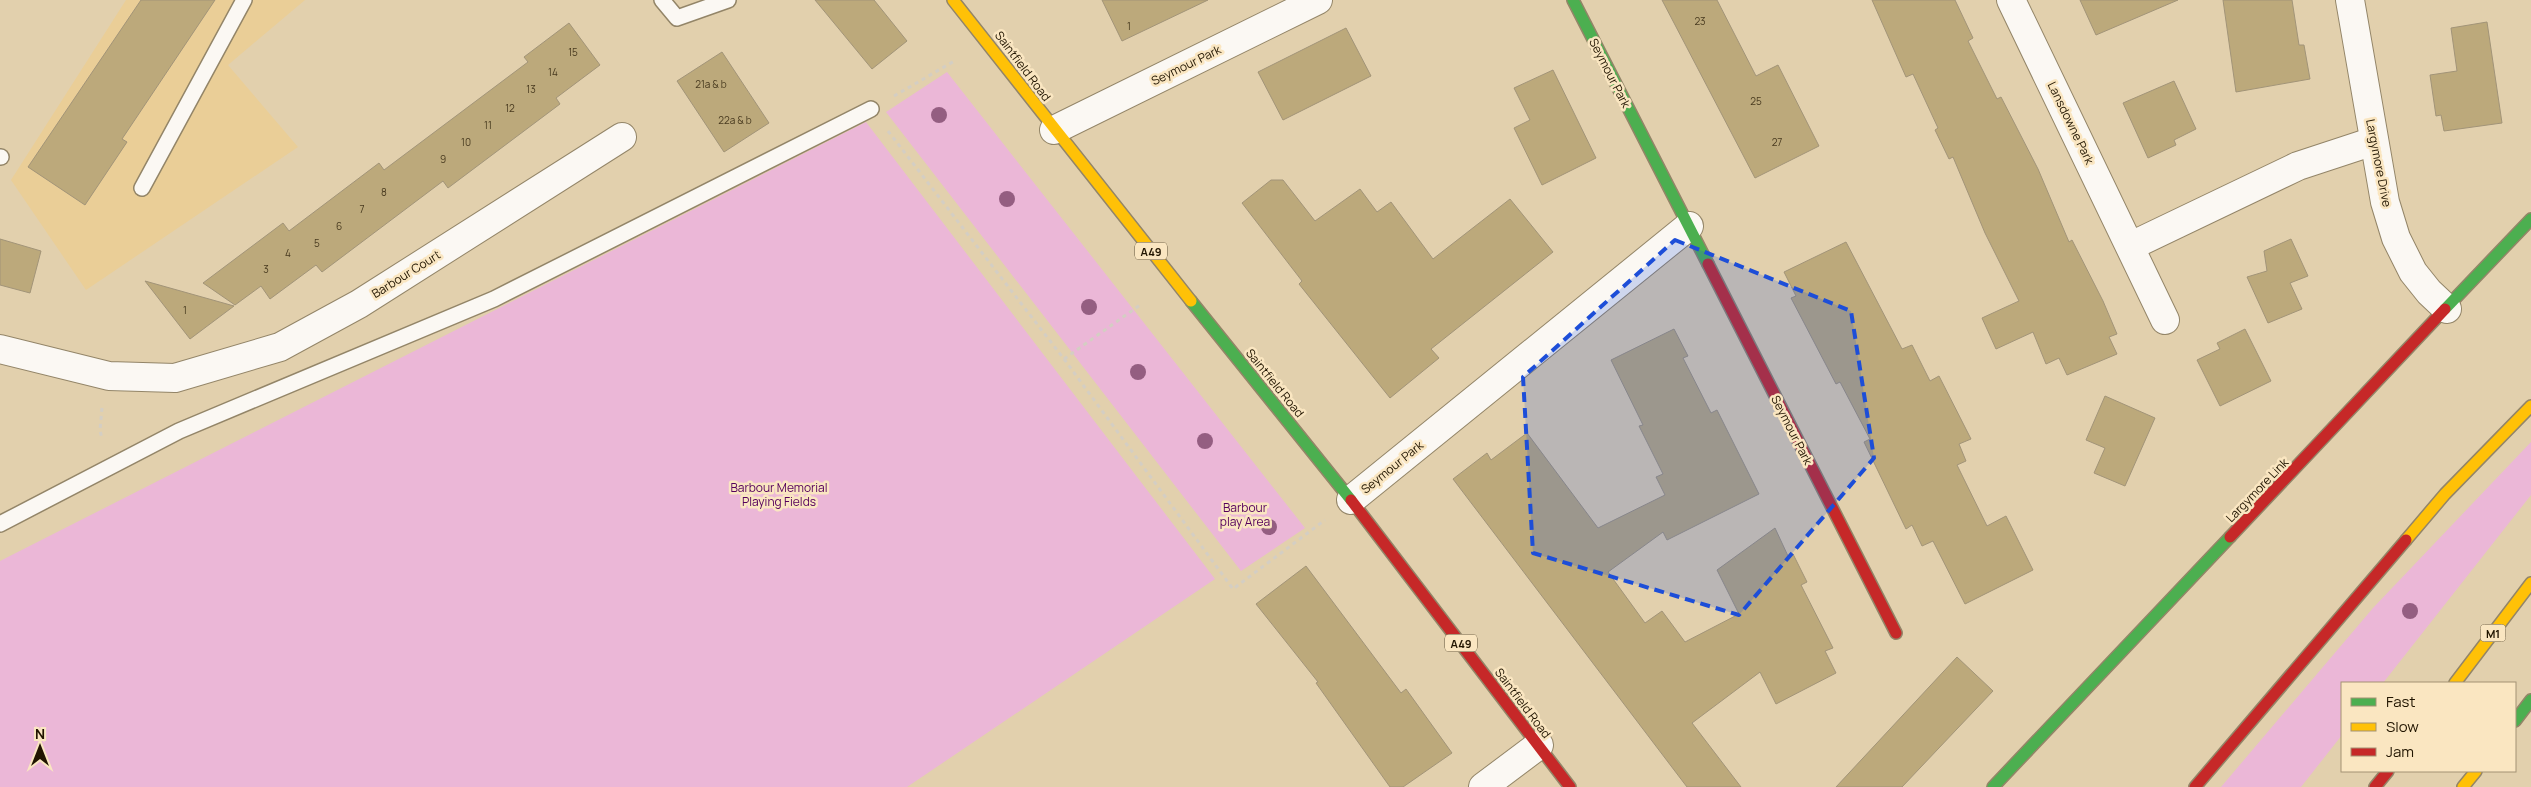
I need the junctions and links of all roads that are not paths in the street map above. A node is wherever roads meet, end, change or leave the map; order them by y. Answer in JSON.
{"nodes":[{"id":1,"x":244,"y":0,"type":"edge"},
{"id":2,"x":662,"y":0,"type":"edge"},
{"id":3,"x":728,"y":0,"type":"edge"},
{"id":4,"x":953,"y":0,"type":"edge"},
{"id":5,"x":1318,"y":0,"type":"edge"},
{"id":6,"x":1573,"y":0,"type":"edge"},
{"id":7,"x":2011,"y":0,"type":"edge"},
{"id":8,"x":2350,"y":0,"type":"edge"},
{"id":9,"x":871,"y":109,"type":"road end"},
{"id":10,"x":1054,"y":130,"type":"junction"},
{"id":11,"x":622,"y":137,"type":"dead end"},
{"id":12,"x":2374,"y":141,"type":"junction"},
{"id":13,"x":142,"y":188,"type":"dead end"},
{"id":14,"x":2531,"y":219,"type":"edge"},
{"id":15,"x":1689,"y":226,"type":"junction"},
{"id":16,"x":2131,"y":246,"type":"junction"},
{"id":17,"x":2448,"y":309,"type":"junction"},
{"id":18,"x":2166,"y":320,"type":"dead end"},
{"id":19,"x":0,"y":349,"type":"edge"},
{"id":20,"x":2531,"y":406,"type":"edge"},
{"id":21,"x":1351,"y":500,"type":"junction"},
{"id":22,"x":0,"y":524,"type":"edge"},
{"id":23,"x":2531,"y":583,"type":"edge"},
{"id":24,"x":1896,"y":633,"type":"dead end"},
{"id":25,"x":2456,"y":682,"type":"edge"},
{"id":26,"x":2531,"y":700,"type":"edge"},
{"id":27,"x":2516,"y":720,"type":"edge"},
{"id":28,"x":1539,"y":745,"type":"junction"},
{"id":29,"x":2387,"y":772,"type":"edge"},
{"id":30,"x":2475,"y":772,"type":"edge"},
{"id":31,"x":2000,"y":783,"type":"edge"},
{"id":32,"x":1483,"y":787,"type":"edge"},
{"id":33,"x":1570,"y":787,"type":"edge"},
{"id":34,"x":1993,"y":787,"type":"edge"},
{"id":35,"x":2195,"y":787,"type":"edge"},
{"id":36,"x":2375,"y":787,"type":"edge"},
{"id":37,"x":2463,"y":787,"type":"edge"}],
"edges":[{"from":1,"to":13,"type":"lane"},
{"from":2,"to":3,"type":"lane"},
{"from":4,"to":10,"type":"main road","name":"Saintfield Road","number":"A49"},
{"from":5,"to":10,"type":"street","name":"Seymour Park"},
{"from":6,"to":15,"type":"main road","name":"Seymour Park"},
{"from":7,"to":16,"type":"street","name":"Lansdowne Park"},
{"from":8,"to":12,"type":"street","name":"Largymore Drive"},
{"from":9,"to":22,"type":"lane"},
{"from":10,"to":21,"type":"main road","name":"Saintfield Road","number":"A49"},
{"from":11,"to":19,"type":"street","name":"Barbour Court"},
{"from":12,"to":16,"type":"street"},
{"from":12,"to":17,"type":"street","name":"Largymore Drive"},
{"from":14,"to":17,"type":"main road","name":"Largymore Link"},
{"from":15,"to":21,"type":"street","name":"Seymour Park"},
{"from":15,"to":24,"type":"main road","name":"Seymour Park"},
{"from":16,"to":18,"type":"street","name":"Lansdowne Park"},
{"from":17,"to":31,"type":"main road","name":"Largymore Link"},
{"from":20,"to":35,"type":"main road"},
{"from":21,"to":28,"type":"main road","name":"Saintfield Road","number":"A49"},
{"from":23,"to":25,"type":"main road","number":"M1"},
{"from":26,"to":27,"type":"main road"},
{"from":28,"to":32,"type":"street"},
{"from":28,"to":33,"type":"main road","name":"Saintfield Road","number":"A49"},
{"from":29,"to":36,"type":"main road"},
{"from":30,"to":37,"type":"main road"},
{"from":31,"to":34,"type":"main road","name":"Largymore Link"}]}
